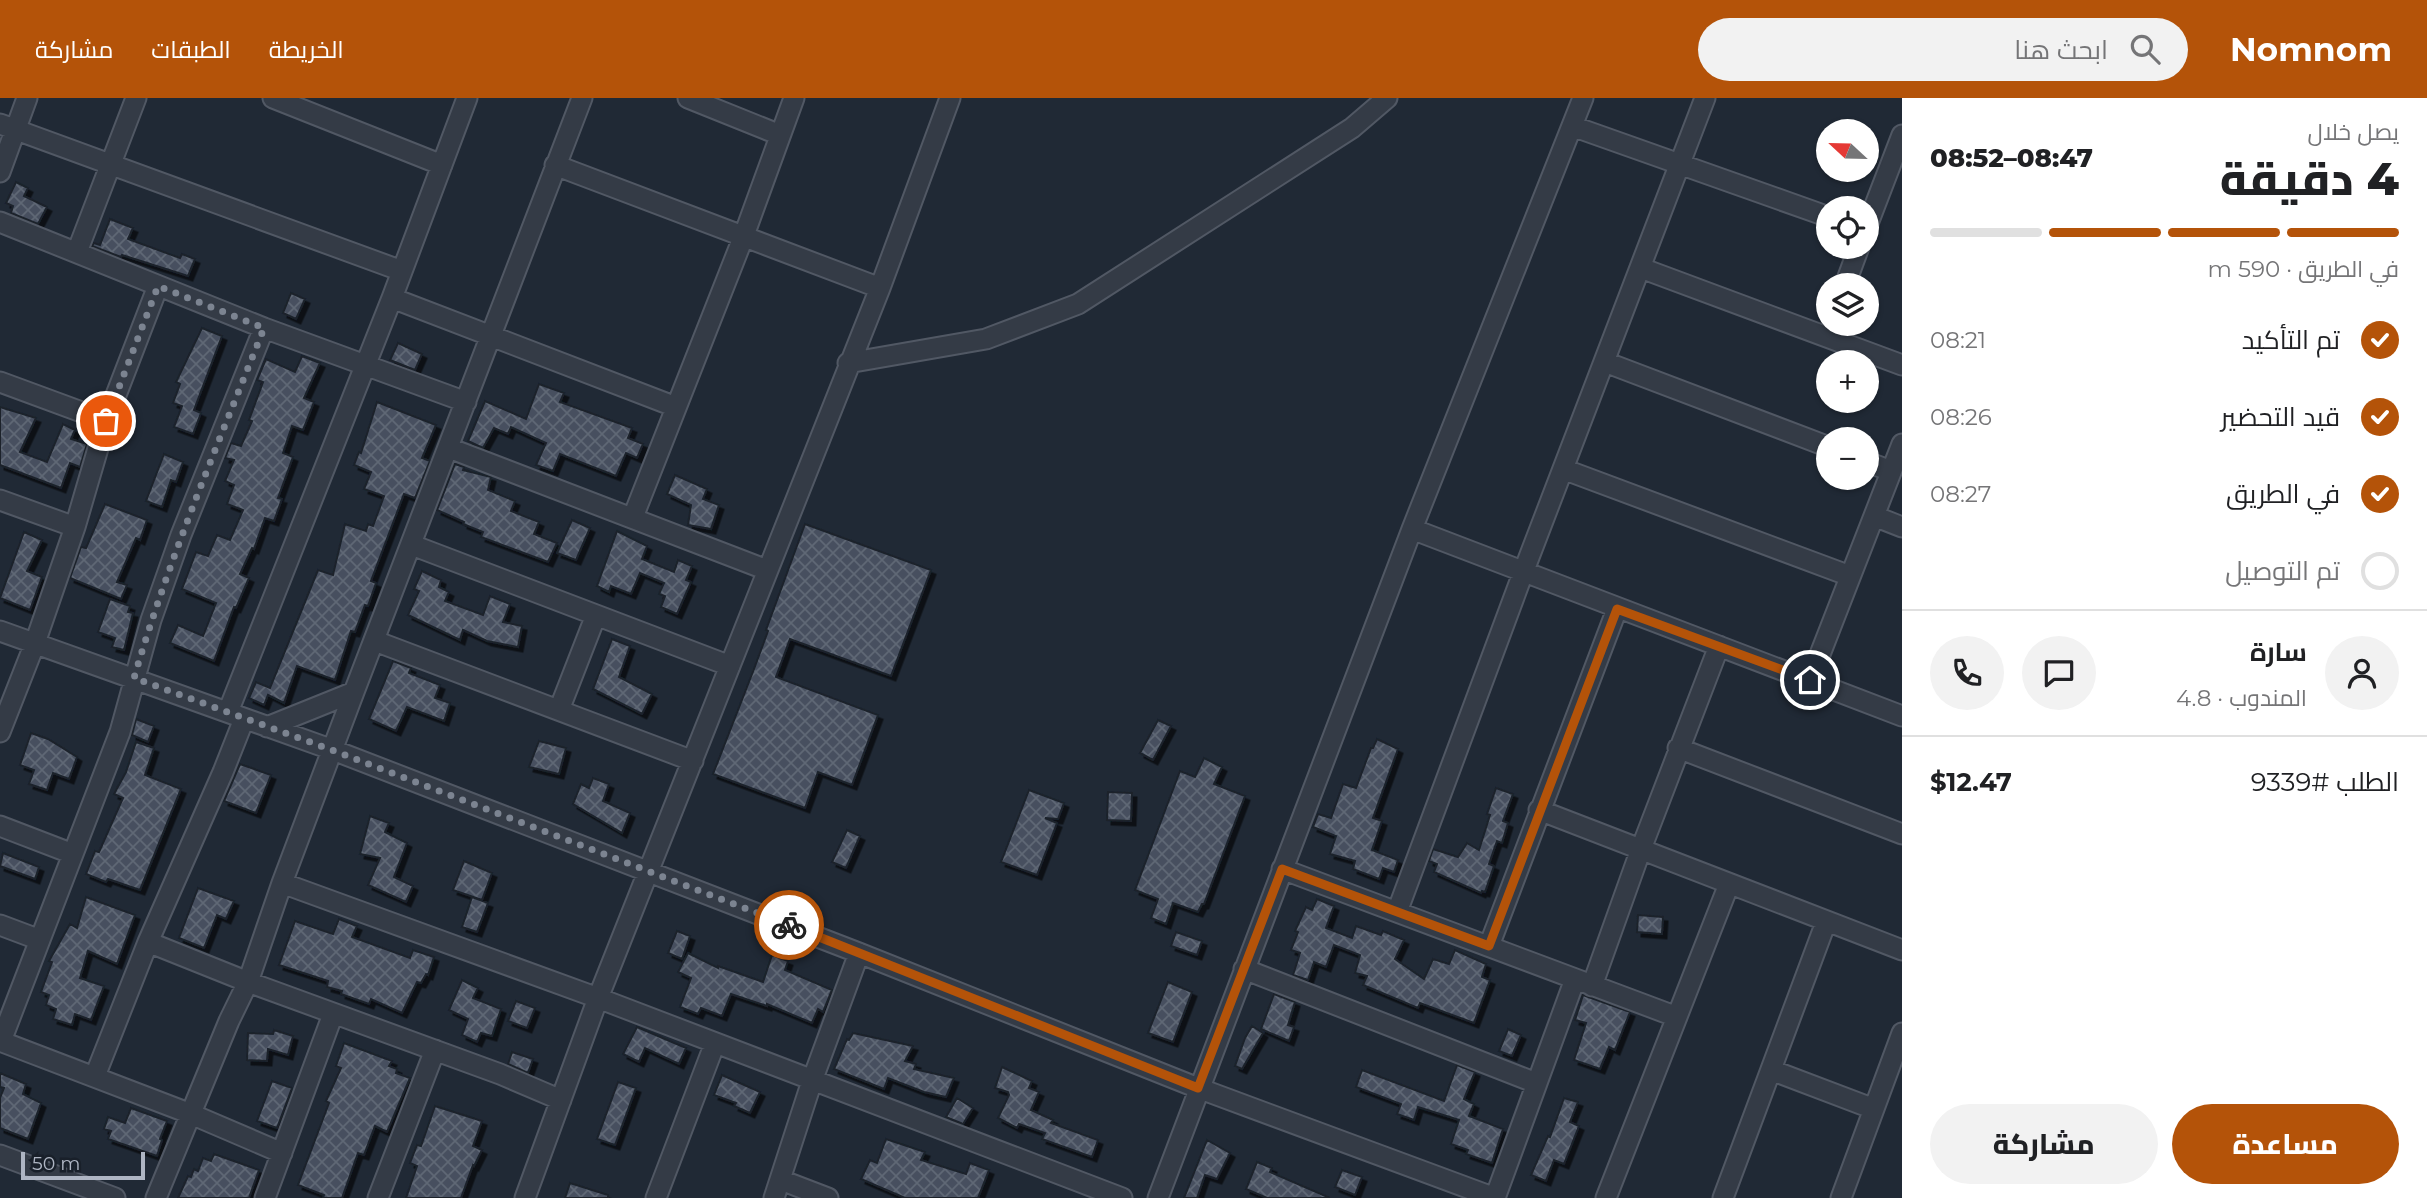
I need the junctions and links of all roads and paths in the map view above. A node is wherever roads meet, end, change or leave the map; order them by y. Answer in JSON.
{"nodes":[{"id":1,"x":27,"y":98,"type":"edge"},
{"id":2,"x":136,"y":98,"type":"edge"},
{"id":3,"x":273,"y":98,"type":"edge"},
{"id":4,"x":467,"y":98,"type":"edge"},
{"id":5,"x":582,"y":98,"type":"edge"},
{"id":6,"x":688,"y":98,"type":"edge"},
{"id":7,"x":794,"y":98,"type":"edge"},
{"id":8,"x":950,"y":98,"type":"edge"},
{"id":9,"x":1387,"y":98,"type":"edge"},
{"id":10,"x":1583,"y":98,"type":"edge"},
{"id":11,"x":1705,"y":98,"type":"edge"},
{"id":12,"x":1572,"y":126,"type":"junction"},
{"id":13,"x":8,"y":127,"type":"edge"},
{"id":14,"x":780,"y":135,"type":"junction"},
{"id":15,"x":1902,"y":135,"type":"edge"},
{"id":16,"x":110,"y":164,"type":"junction"},
{"id":17,"x":1680,"y":164,"type":"junction"},
{"id":18,"x":442,"y":165,"type":"junction"},
{"id":19,"x":555,"y":166,"type":"junction"},
{"id":20,"x":0,"y":172,"type":"edge"},
{"id":21,"x":1879,"y":196,"type":"edge"},
{"id":22,"x":1816,"y":213,"type":"edge"},
{"id":23,"x":0,"y":222,"type":"edge"},
{"id":24,"x":743,"y":238,"type":"junction"},
{"id":25,"x":77,"y":252,"type":"junction"},
{"id":26,"x":1641,"y":268,"type":"junction"},
{"id":27,"x":402,"y":271,"type":"junction"},
{"id":28,"x":158,"y":286,"type":"junction"},
{"id":29,"x":880,"y":288,"type":"junction"},
{"id":30,"x":392,"y":298,"type":"junction"},
{"id":31,"x":1816,"y":326,"type":"edge"},
{"id":32,"x":264,"y":328,"type":"junction"},
{"id":33,"x":491,"y":336,"type":"junction"},
{"id":34,"x":1840,"y":336,"type":"edge"},
{"id":35,"x":1605,"y":362,"type":"junction"},
{"id":36,"x":848,"y":363,"type":"junction"},
{"id":37,"x":366,"y":364,"type":"junction"},
{"id":38,"x":1902,"y":366,"type":"edge"},
{"id":39,"x":0,"y":382,"type":"edge"},
{"id":40,"x":466,"y":402,"type":"junction"},
{"id":41,"x":676,"y":407,"type":"junction"},
{"id":42,"x":106,"y":421,"type":"junction"},
{"id":43,"x":1816,"y":442,"type":"edge"},
{"id":44,"x":1902,"y":444,"type":"edge"},
{"id":45,"x":449,"y":449,"type":"junction"},
{"id":46,"x":1879,"y":466,"type":"edge"},
{"id":47,"x":1563,"y":469,"type":"junction"},
{"id":48,"x":1891,"y":471,"type":"junction"},
{"id":49,"x":0,"y":500,"type":"edge"},
{"id":50,"x":1874,"y":516,"type":"junction"},
{"id":51,"x":633,"y":517,"type":"junction"},
{"id":52,"x":75,"y":527,"type":"junction"},
{"id":53,"x":1902,"y":527,"type":"edge"},
{"id":54,"x":1412,"y":529,"type":"junction"},
{"id":55,"x":412,"y":545,"type":"junction"},
{"id":56,"x":767,"y":569,"type":"junction"},
{"id":57,"x":1523,"y":573,"type":"junction"},
{"id":58,"x":1850,"y":576,"type":"junction"},
{"id":59,"x":1617,"y":609,"type":"junction"},
{"id":60,"x":596,"y":615,"type":"junction"},
{"id":61,"x":0,"y":631,"type":"edge"},
{"id":62,"x":375,"y":641,"type":"junction"},
{"id":63,"x":35,"y":643,"type":"junction"},
{"id":64,"x":1719,"y":646,"type":"junction"},
{"id":65,"x":730,"y":666,"type":"junction"},
{"id":66,"x":134,"y":678,"type":"junction"},
{"id":67,"x":1810,"y":680,"type":"junction"},
{"id":68,"x":354,"y":692,"type":"junction"},
{"id":69,"x":559,"y":709,"type":"junction"},
{"id":70,"x":236,"y":715,"type":"junction"},
{"id":71,"x":1902,"y":716,"type":"edge"},
{"id":72,"x":267,"y":727,"type":"junction"},
{"id":73,"x":0,"y":732,"type":"edge"},
{"id":74,"x":1678,"y":748,"type":"junction"},
{"id":75,"x":332,"y":750,"type":"junction"},
{"id":76,"x":693,"y":761,"type":"junction"},
{"id":77,"x":1539,"y":810,"type":"junction"},
{"id":78,"x":0,"y":827,"type":"edge"},
{"id":79,"x":1902,"y":834,"type":"edge"},
{"id":80,"x":1641,"y":849,"type":"junction"},
{"id":81,"x":73,"y":854,"type":"junction"},
{"id":82,"x":1282,"y":869,"type":"junction"},
{"id":83,"x":649,"y":871,"type":"junction"},
{"id":84,"x":282,"y":883,"type":"junction"},
{"id":85,"x":1729,"y":884,"type":"junction"},
{"id":86,"x":1397,"y":912,"type":"junction"},
{"id":87,"x":1826,"y":922,"type":"junction"},
{"id":88,"x":0,"y":925,"type":"edge"},
{"id":89,"x":40,"y":940,"type":"junction"},
{"id":90,"x":148,"y":942,"type":"junction"},
{"id":91,"x":1489,"y":946,"type":"junction"},
{"id":92,"x":1902,"y":950,"type":"edge"},
{"id":93,"x":859,"y":953,"type":"junction"},
{"id":94,"x":1244,"y":970,"type":"junction"},
{"id":95,"x":248,"y":982,"type":"junction"},
{"id":96,"x":1584,"y":982,"type":"junction"},
{"id":97,"x":598,"y":998,"type":"junction"},
{"id":98,"x":333,"y":1014,"type":"junction"},
{"id":99,"x":1677,"y":1017,"type":"junction"},
{"id":100,"x":1902,"y":1032,"type":"edge"},
{"id":101,"x":0,"y":1041,"type":"edge"},
{"id":102,"x":715,"y":1043,"type":"junction"},
{"id":103,"x":435,"y":1050,"type":"junction"},
{"id":104,"x":1771,"y":1070,"type":"junction"},
{"id":105,"x":95,"y":1076,"type":"junction"},
{"id":106,"x":812,"y":1081,"type":"junction"},
{"id":107,"x":1536,"y":1083,"type":"junction"},
{"id":108,"x":1198,"y":1088,"type":"junction"},
{"id":109,"x":561,"y":1100,"type":"junction"},
{"id":110,"x":1874,"y":1109,"type":"junction"},
{"id":111,"x":191,"y":1114,"type":"junction"},
{"id":112,"x":282,"y":1153,"type":"junction"},
{"id":113,"x":0,"y":1155,"type":"edge"},
{"id":114,"x":778,"y":1189,"type":"edge"},
{"id":115,"x":115,"y":1198,"type":"edge"},
{"id":116,"x":156,"y":1198,"type":"edge"},
{"id":117,"x":265,"y":1198,"type":"edge"},
{"id":118,"x":378,"y":1198,"type":"edge"},
{"id":119,"x":525,"y":1198,"type":"edge"},
{"id":120,"x":656,"y":1198,"type":"edge"},
{"id":121,"x":828,"y":1198,"type":"edge"},
{"id":122,"x":1122,"y":1198,"type":"edge"},
{"id":123,"x":1157,"y":1198,"type":"edge"},
{"id":124,"x":1495,"y":1198,"type":"edge"},
{"id":125,"x":1606,"y":1198,"type":"edge"},
{"id":126,"x":1723,"y":1198,"type":"edge"},
{"id":127,"x":1841,"y":1198,"type":"edge"}],
"edges":[{"from":1,"to":13,"type":"street"},
{"from":2,"to":16,"type":"street"},
{"from":3,"to":18,"type":"street"},
{"from":4,"to":18,"type":"street"},
{"from":5,"to":19,"type":"street"},
{"from":6,"to":14,"type":"street"},
{"from":7,"to":14,"type":"street"},
{"from":8,"to":29,"type":"street"},
{"from":9,"to":36,"type":"street"},
{"from":10,"to":12,"type":"street"},
{"from":11,"to":17,"type":"street"},
{"from":12,"to":17,"type":"street"},
{"from":12,"to":54,"type":"street"},
{"from":13,"to":16,"type":"street"},
{"from":13,"to":20,"type":"street"},
{"from":14,"to":24,"type":"street"},
{"from":15,"to":21,"type":"street"},
{"from":16,"to":25,"type":"street"},
{"from":16,"to":27,"type":"street"},
{"from":17,"to":22,"type":"street"},
{"from":17,"to":26,"type":"street"},
{"from":18,"to":27,"type":"street"},
{"from":19,"to":24,"type":"street"},
{"from":19,"to":33,"type":"street"},
{"from":23,"to":25,"type":"street"},
{"from":24,"to":29,"type":"street"},
{"from":24,"to":41,"type":"street"},
{"from":25,"to":28,"type":"street"},
{"from":26,"to":31,"type":"street"},
{"from":26,"to":35,"type":"street"},
{"from":27,"to":30,"type":"street"},
{"from":28,"to":32,"type":"street"},
{"from":28,"to":42,"type":"street"},
{"from":29,"to":36,"type":"street"},
{"from":30,"to":33,"type":"street"},
{"from":30,"to":37,"type":"street"},
{"from":32,"to":37,"type":"street"},
{"from":32,"to":66,"type":"street"},
{"from":33,"to":40,"type":"street"},
{"from":33,"to":41,"type":"street"},
{"from":34,"to":38,"type":"street"},
{"from":35,"to":43,"type":"street"},
{"from":35,"to":47,"type":"street"},
{"from":36,"to":56,"type":"street"},
{"from":37,"to":40,"type":"street"},
{"from":37,"to":70,"type":"street"},
{"from":39,"to":42,"type":"street"},
{"from":40,"to":45,"type":"street"},
{"from":41,"to":51,"type":"street"},
{"from":42,"to":52,"type":"street"},
{"from":44,"to":48,"type":"street"},
{"from":45,"to":51,"type":"street"},
{"from":45,"to":55,"type":"street"},
{"from":46,"to":48,"type":"street"},
{"from":47,"to":57,"type":"street"},
{"from":47,"to":58,"type":"street"},
{"from":48,"to":50,"type":"street"},
{"from":49,"to":52,"type":"street"},
{"from":50,"to":53,"type":"street"},
{"from":50,"to":58,"type":"street"},
{"from":51,"to":56,"type":"street"},
{"from":52,"to":63,"type":"street"},
{"from":54,"to":57,"type":"street"},
{"from":54,"to":82,"type":"street"},
{"from":55,"to":60,"type":"street"},
{"from":55,"to":62,"type":"street"},
{"from":56,"to":65,"type":"street"},
{"from":57,"to":59,"type":"street"},
{"from":57,"to":86,"type":"street"},
{"from":58,"to":67,"type":"street"},
{"from":59,"to":64,"type":"street"},
{"from":59,"to":77,"type":"street"},
{"from":60,"to":65,"type":"street"},
{"from":60,"to":69,"type":"street"},
{"from":61,"to":63,"type":"street"},
{"from":62,"to":68,"type":"street"},
{"from":62,"to":69,"type":"street"},
{"from":63,"to":66,"type":"street"},
{"from":63,"to":73,"type":"street"},
{"from":64,"to":67,"type":"street"},
{"from":64,"to":74,"type":"street"},
{"from":65,"to":76,"type":"street"},
{"from":66,"to":70,"type":"street"},
{"from":66,"to":81,"type":"street"},
{"from":67,"to":71,"type":"street"},
{"from":68,"to":72,"type":"street"},
{"from":68,"to":75,"type":"street"},
{"from":69,"to":76,"type":"street"},
{"from":70,"to":72,"type":"street"},
{"from":70,"to":90,"type":"street"},
{"from":72,"to":75,"type":"street"},
{"from":74,"to":79,"type":"street"},
{"from":74,"to":80,"type":"street"},
{"from":75,"to":83,"type":"street"},
{"from":75,"to":84,"type":"street"},
{"from":76,"to":83,"type":"street"},
{"from":77,"to":80,"type":"street"},
{"from":77,"to":91,"type":"street"},
{"from":78,"to":81,"type":"street"},
{"from":80,"to":85,"type":"street"},
{"from":80,"to":96,"type":"street"},
{"from":81,"to":89,"type":"street"},
{"from":82,"to":86,"type":"street"},
{"from":82,"to":94,"type":"street"},
{"from":83,"to":93,"type":"street"},
{"from":83,"to":97,"type":"street"},
{"from":84,"to":95,"type":"street"},
{"from":84,"to":97,"type":"street"},
{"from":85,"to":87,"type":"street"},
{"from":85,"to":99,"type":"street"},
{"from":86,"to":91,"type":"street"},
{"from":87,"to":92,"type":"street"},
{"from":87,"to":104,"type":"street"},
{"from":88,"to":89,"type":"street"},
{"from":89,"to":101,"type":"street"},
{"from":90,"to":95,"type":"street"},
{"from":90,"to":105,"type":"street"},
{"from":91,"to":96,"type":"street"},
{"from":93,"to":106,"type":"street"},
{"from":93,"to":108,"type":"street"},
{"from":94,"to":107,"type":"street"},
{"from":94,"to":108,"type":"street"},
{"from":95,"to":98,"type":"street"},
{"from":95,"to":111,"type":"street"},
{"from":96,"to":99,"type":"street"},
{"from":96,"to":107,"type":"street"},
{"from":97,"to":102,"type":"street"},
{"from":97,"to":109,"type":"street"},
{"from":98,"to":103,"type":"street"},
{"from":98,"to":112,"type":"street"},
{"from":99,"to":125,"type":"street"},
{"from":100,"to":110,"type":"street"},
{"from":101,"to":105,"type":"street"},
{"from":102,"to":106,"type":"street"},
{"from":102,"to":120,"type":"street"},
{"from":103,"to":109,"type":"street"},
{"from":103,"to":118,"type":"street"},
{"from":104,"to":110,"type":"street"},
{"from":104,"to":126,"type":"street"},
{"from":105,"to":111,"type":"street"},
{"from":106,"to":114,"type":"street"},
{"from":106,"to":122,"type":"street"},
{"from":107,"to":124,"type":"street"},
{"from":108,"to":123,"type":"street"},
{"from":108,"to":124,"type":"street"},
{"from":109,"to":119,"type":"street"},
{"from":110,"to":127,"type":"street"},
{"from":111,"to":112,"type":"street"},
{"from":111,"to":116,"type":"street"},
{"from":112,"to":117,"type":"street"},
{"from":113,"to":115,"type":"street"},
{"from":114,"to":121,"type":"street"}]}
